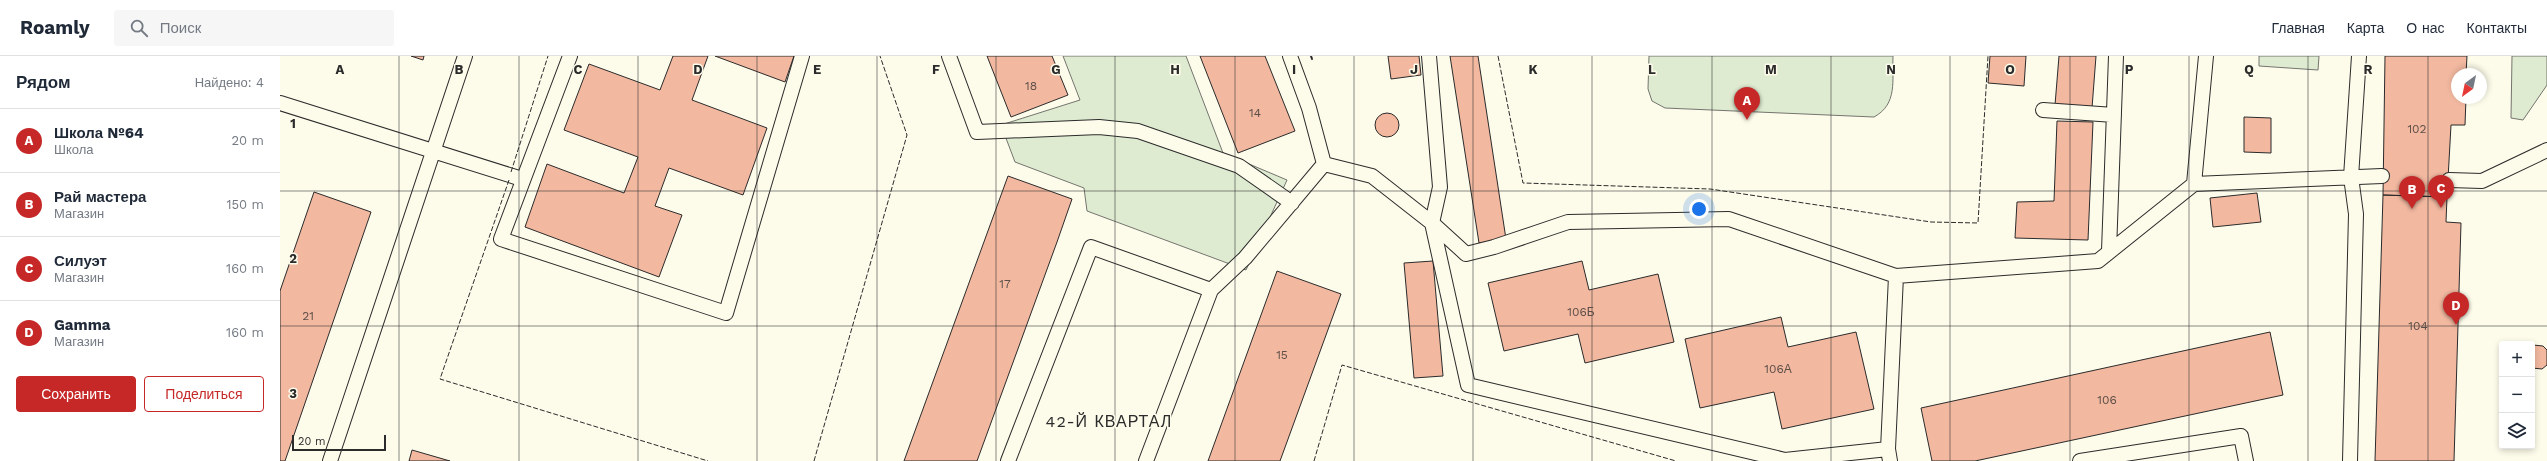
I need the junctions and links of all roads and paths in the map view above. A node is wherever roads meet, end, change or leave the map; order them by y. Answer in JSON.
{"nodes":[{"id":1,"x":465,"y":56,"type":"edge"},
{"id":2,"x":570,"y":56,"type":"edge"},
{"id":3,"x":802,"y":56,"type":"edge"},
{"id":4,"x":949,"y":56,"type":"edge"},
{"id":5,"x":1290,"y":56,"type":"edge"},
{"id":6,"x":1429,"y":56,"type":"edge"},
{"id":7,"x":2116,"y":56,"type":"edge"},
{"id":8,"x":2206,"y":56,"type":"edge"},
{"id":9,"x":2360,"y":56,"type":"edge"},
{"id":10,"x":280,"y":103,"type":"edge"},
{"id":11,"x":2043,"y":110,"type":"dead end"},
{"id":12,"x":2114,"y":115,"type":"junction"},
{"id":13,"x":2547,"y":138,"type":"edge"},
{"id":14,"x":435,"y":151,"type":"junction"},
{"id":15,"x":2542,"y":152,"type":"edge"},
{"id":16,"x":1324,"y":164,"type":"junction"},
{"id":17,"x":2382,"y":176,"type":"dead end"},
{"id":18,"x":2351,"y":177,"type":"junction"},
{"id":19,"x":522,"y":179,"type":"junction"},
{"id":20,"x":2449,"y":180,"type":"dead end"},
{"id":21,"x":2194,"y":184,"type":"junction"},
{"id":22,"x":1292,"y":203,"type":"junction"},
{"id":23,"x":1432,"y":223,"type":"junction"},
{"id":24,"x":2109,"y":251,"type":"junction"},
{"id":25,"x":1896,"y":276,"type":"junction"},
{"id":26,"x":1211,"y":290,"type":"junction"},
{"id":27,"x":1889,"y":455,"type":"edge"},
{"id":28,"x":330,"y":461,"type":"edge"},
{"id":29,"x":1008,"y":461,"type":"edge"},
{"id":30,"x":1146,"y":461,"type":"edge"},
{"id":31,"x":2080,"y":461,"type":"edge"},
{"id":32,"x":2246,"y":461,"type":"edge"},
{"id":33,"x":2350,"y":461,"type":"edge"}],
"edges":[{"from":1,"to":14,"type":"lane"},
{"from":2,"to":19,"type":"lane"},
{"from":3,"to":19,"type":"lane"},
{"from":4,"to":22,"type":"lane"},
{"from":5,"to":16,"type":"lane"},
{"from":6,"to":23,"type":"lane"},
{"from":7,"to":12,"type":"lane"},
{"from":8,"to":21,"type":"lane"},
{"from":9,"to":18,"type":"lane"},
{"from":10,"to":14,"type":"lane"},
{"from":11,"to":12,"type":"lane"},
{"from":12,"to":24,"type":"lane"},
{"from":13,"to":15,"type":"lane"},
{"from":14,"to":19,"type":"lane"},
{"from":14,"to":28,"type":"lane"},
{"from":15,"to":20,"type":"lane"},
{"from":16,"to":22,"type":"lane"},
{"from":16,"to":23,"type":"lane"},
{"from":17,"to":18,"type":"lane"},
{"from":18,"to":21,"type":"lane"},
{"from":18,"to":33,"type":"lane"},
{"from":21,"to":24,"type":"lane"},
{"from":22,"to":26,"type":"lane"},
{"from":23,"to":25,"type":"lane"},
{"from":23,"to":27,"type":"lane"},
{"from":24,"to":25,"type":"lane"},
{"from":25,"to":27,"type":"lane"},
{"from":26,"to":29,"type":"lane"},
{"from":26,"to":30,"type":"lane"},
{"from":31,"to":32,"type":"lane"}]}
